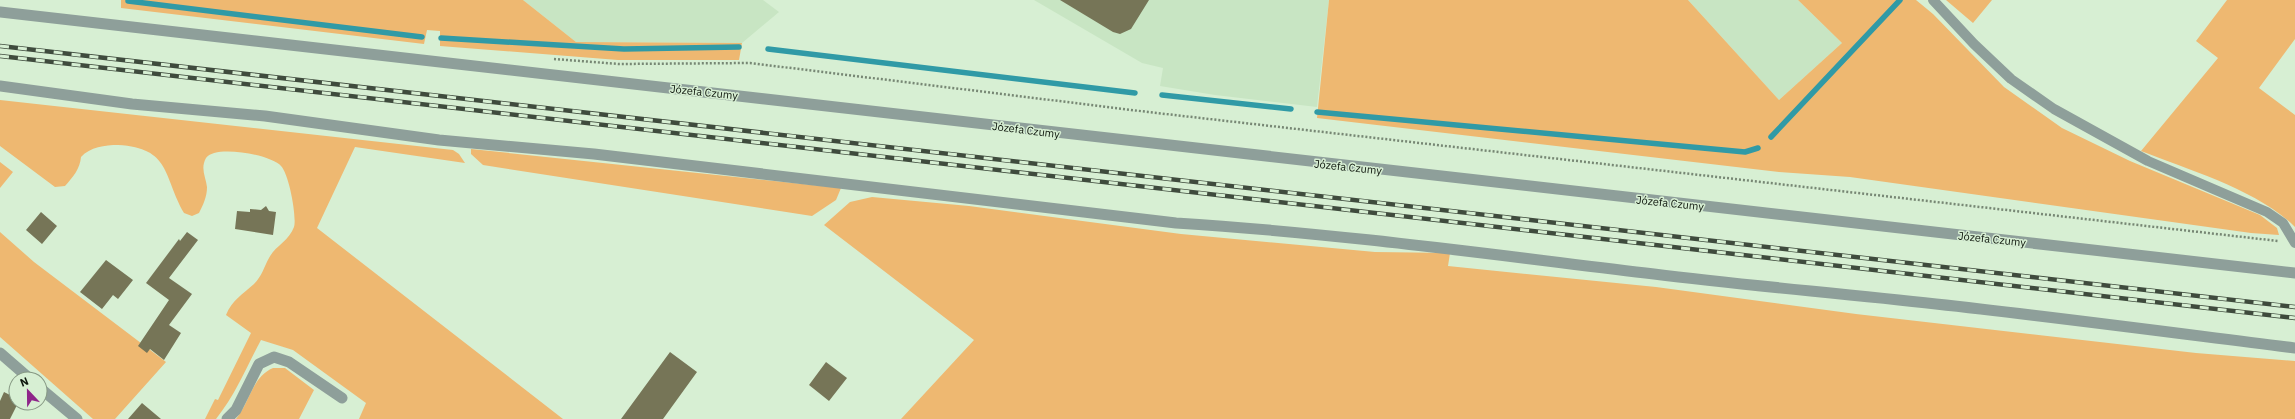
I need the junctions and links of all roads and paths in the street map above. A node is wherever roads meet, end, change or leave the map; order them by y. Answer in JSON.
{"nodes":[{"id":1,"x":1933,"y":0,"type":"edge"},
{"id":2,"x":0,"y":12,"type":"edge"},
{"id":3,"x":548,"y":58,"type":"dead end"},
{"id":4,"x":0,"y":86,"type":"edge"},
{"id":5,"x":2284,"y":243,"type":"dead end"},
{"id":6,"x":2295,"y":243,"type":"edge"},
{"id":7,"x":2295,"y":274,"type":"edge"},
{"id":8,"x":2295,"y":348,"type":"edge"},
{"id":9,"x":0,"y":354,"type":"edge"},
{"id":10,"x":20,"y":371,"type":"edge"},
{"id":11,"x":48,"y":395,"type":"edge"},
{"id":12,"x":342,"y":398,"type":"dead end"},
{"id":13,"x":77,"y":419,"type":"edge"},
{"id":14,"x":227,"y":419,"type":"edge"}],
"edges":[{"from":1,"to":6,"type":"lane"},
{"from":2,"to":7,"type":"street","name":"Józefa Czumy"},
{"from":3,"to":5,"type":"path"},
{"from":4,"to":8,"type":"street"},
{"from":9,"to":10,"type":"street"},
{"from":11,"to":13,"type":"street"},
{"from":12,"to":14,"type":"street"}]}
